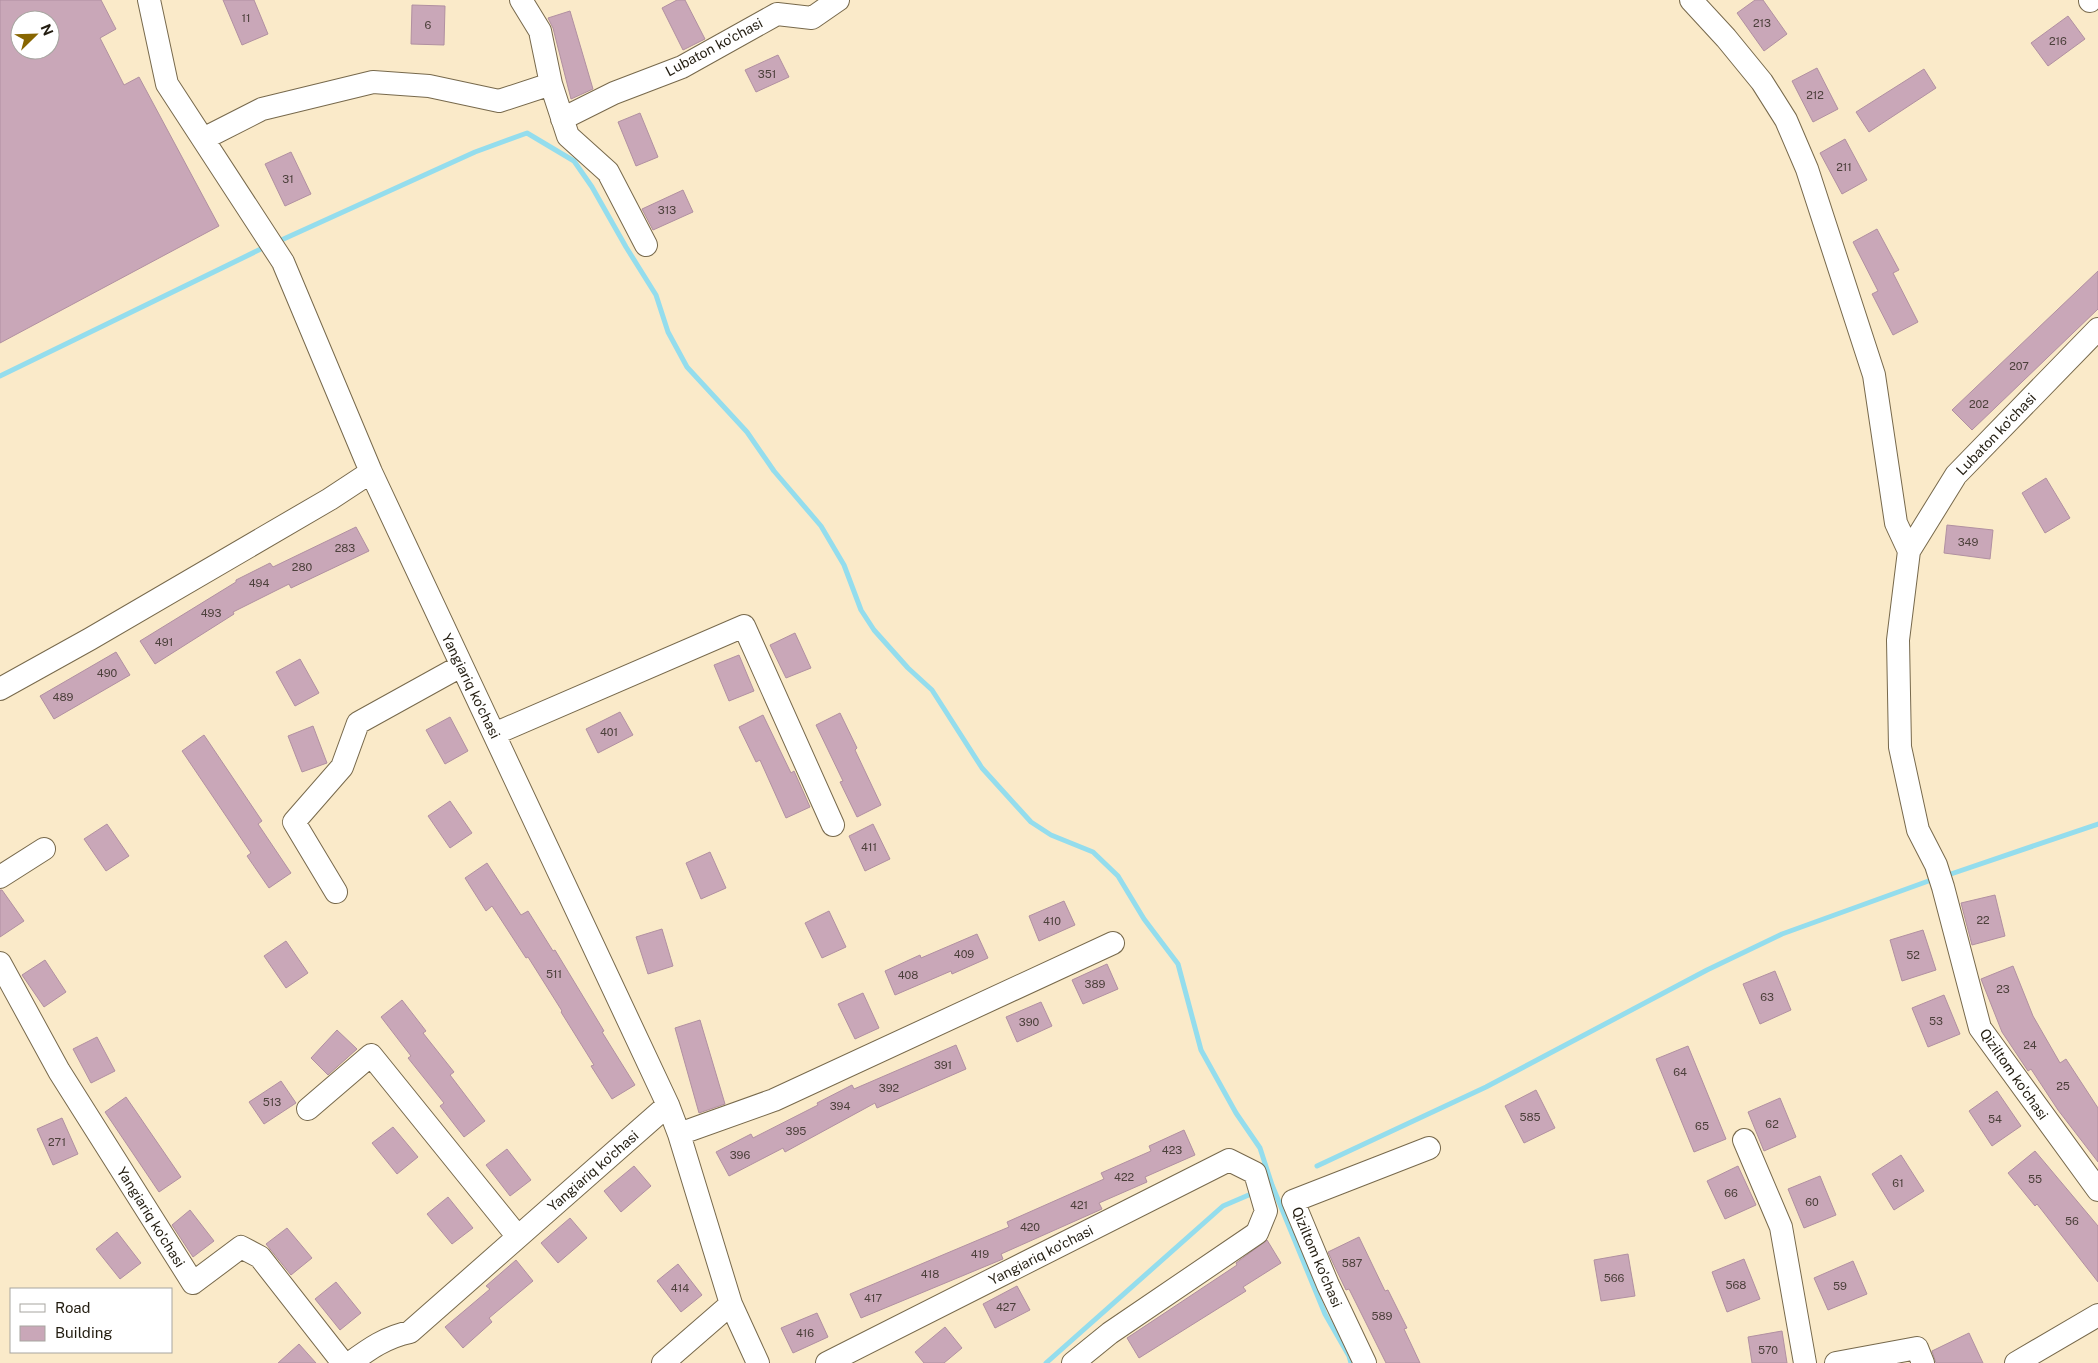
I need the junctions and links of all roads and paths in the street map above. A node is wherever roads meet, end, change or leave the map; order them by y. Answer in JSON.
{"nodes":[{"id":1,"x":149,"y":0,"type":"edge"},
{"id":2,"x":520,"y":0,"type":"edge"},
{"id":3,"x":838,"y":0,"type":"edge"},
{"id":4,"x":1691,"y":0,"type":"edge"},
{"id":5,"x":551,"y":84,"type":"junction"},
{"id":6,"x":562,"y":119,"type":"junction"},
{"id":7,"x":203,"y":139,"type":"junction"},
{"id":8,"x":646,"y":245,"type":"dead end"},
{"id":9,"x":2098,"y":329,"type":"edge"},
{"id":10,"x":371,"y":472,"type":"junction"},
{"id":11,"x":1909,"y":551,"type":"junction"},
{"id":12,"x":461,"y":666,"type":"junction"},
{"id":13,"x":0,"y":689,"type":"edge"},
{"id":14,"x":494,"y":734,"type":"junction"},
{"id":15,"x":833,"y":826,"type":"dead end"},
{"id":16,"x":44,"y":849,"type":"dead end"},
{"id":17,"x":0,"y":877,"type":"edge"},
{"id":18,"x":336,"y":892,"type":"dead end"},
{"id":19,"x":1113,"y":942,"type":"dead end"},
{"id":20,"x":0,"y":963,"type":"edge"},
{"id":21,"x":668,"y":1105,"type":"junction"},
{"id":22,"x":308,"y":1109,"type":"dead end"},
{"id":23,"x":679,"y":1134,"type":"junction"},
{"id":24,"x":1744,"y":1140,"type":"dead end"},
{"id":25,"x":1429,"y":1148,"type":"dead end"},
{"id":26,"x":2098,"y":1190,"type":"edge"},
{"id":27,"x":518,"y":1237,"type":"junction"},
{"id":28,"x":731,"y":1304,"type":"junction"},
{"id":29,"x":2098,"y":1315,"type":"edge"},
{"id":30,"x":343,"y":1363,"type":"edge"},
{"id":31,"x":350,"y":1363,"type":"edge"},
{"id":32,"x":662,"y":1363,"type":"edge"},
{"id":33,"x":758,"y":1363,"type":"edge"},
{"id":34,"x":827,"y":1363,"type":"edge"},
{"id":35,"x":1073,"y":1363,"type":"edge"},
{"id":36,"x":1365,"y":1363,"type":"edge"},
{"id":37,"x":1804,"y":1363,"type":"edge"},
{"id":38,"x":1836,"y":1363,"type":"edge"},
{"id":39,"x":1923,"y":1363,"type":"edge"},
{"id":40,"x":2016,"y":1363,"type":"edge"}],
"edges":[{"from":1,"to":7,"type":"street","name":"Yangiariq ko'chasi"},
{"from":2,"to":5,"type":"street"},
{"from":3,"to":6,"type":"street","name":"Lubaton ko'chasi"},
{"from":4,"to":11,"type":"street"},
{"from":5,"to":6,"type":"street"},
{"from":5,"to":7,"type":"street"},
{"from":6,"to":8,"type":"street"},
{"from":7,"to":10,"type":"street","name":"Yangiariq ko'chasi"},
{"from":9,"to":11,"type":"street","name":"Lubaton ko'chasi"},
{"from":10,"to":12,"type":"street","name":"Yangiariq ko'chasi"},
{"from":10,"to":13,"type":"street"},
{"from":11,"to":26,"type":"street","name":"Qiziltom ko'chasi"},
{"from":12,"to":14,"type":"street","name":"Yangiariq ko'chasi"},
{"from":12,"to":18,"type":"street"},
{"from":14,"to":15,"type":"street"},
{"from":14,"to":21,"type":"street","name":"Yangiariq ko'chasi"},
{"from":16,"to":17,"type":"street"},
{"from":19,"to":23,"type":"street"},
{"from":20,"to":30,"type":"street","name":"Yangiariq ko'chasi"},
{"from":21,"to":23,"type":"street","name":"Yangiariq ko'chasi"},
{"from":21,"to":27,"type":"street","name":"Yangiariq ko'chasi"},
{"from":22,"to":27,"type":"street"},
{"from":23,"to":28,"type":"street","name":"Yangiariq ko'chasi"},
{"from":24,"to":37,"type":"street"},
{"from":25,"to":36,"type":"street","name":"Qiziltom ko'chasi"},
{"from":27,"to":31,"type":"street","name":"Yangiariq ko'chasi"},
{"from":28,"to":32,"type":"street"},
{"from":28,"to":33,"type":"street","name":"Yangiariq ko'chasi"},
{"from":29,"to":40,"type":"street"},
{"from":34,"to":35,"type":"street","name":"Yangiariq ko'chasi"},
{"from":38,"to":39,"type":"street"}]}
